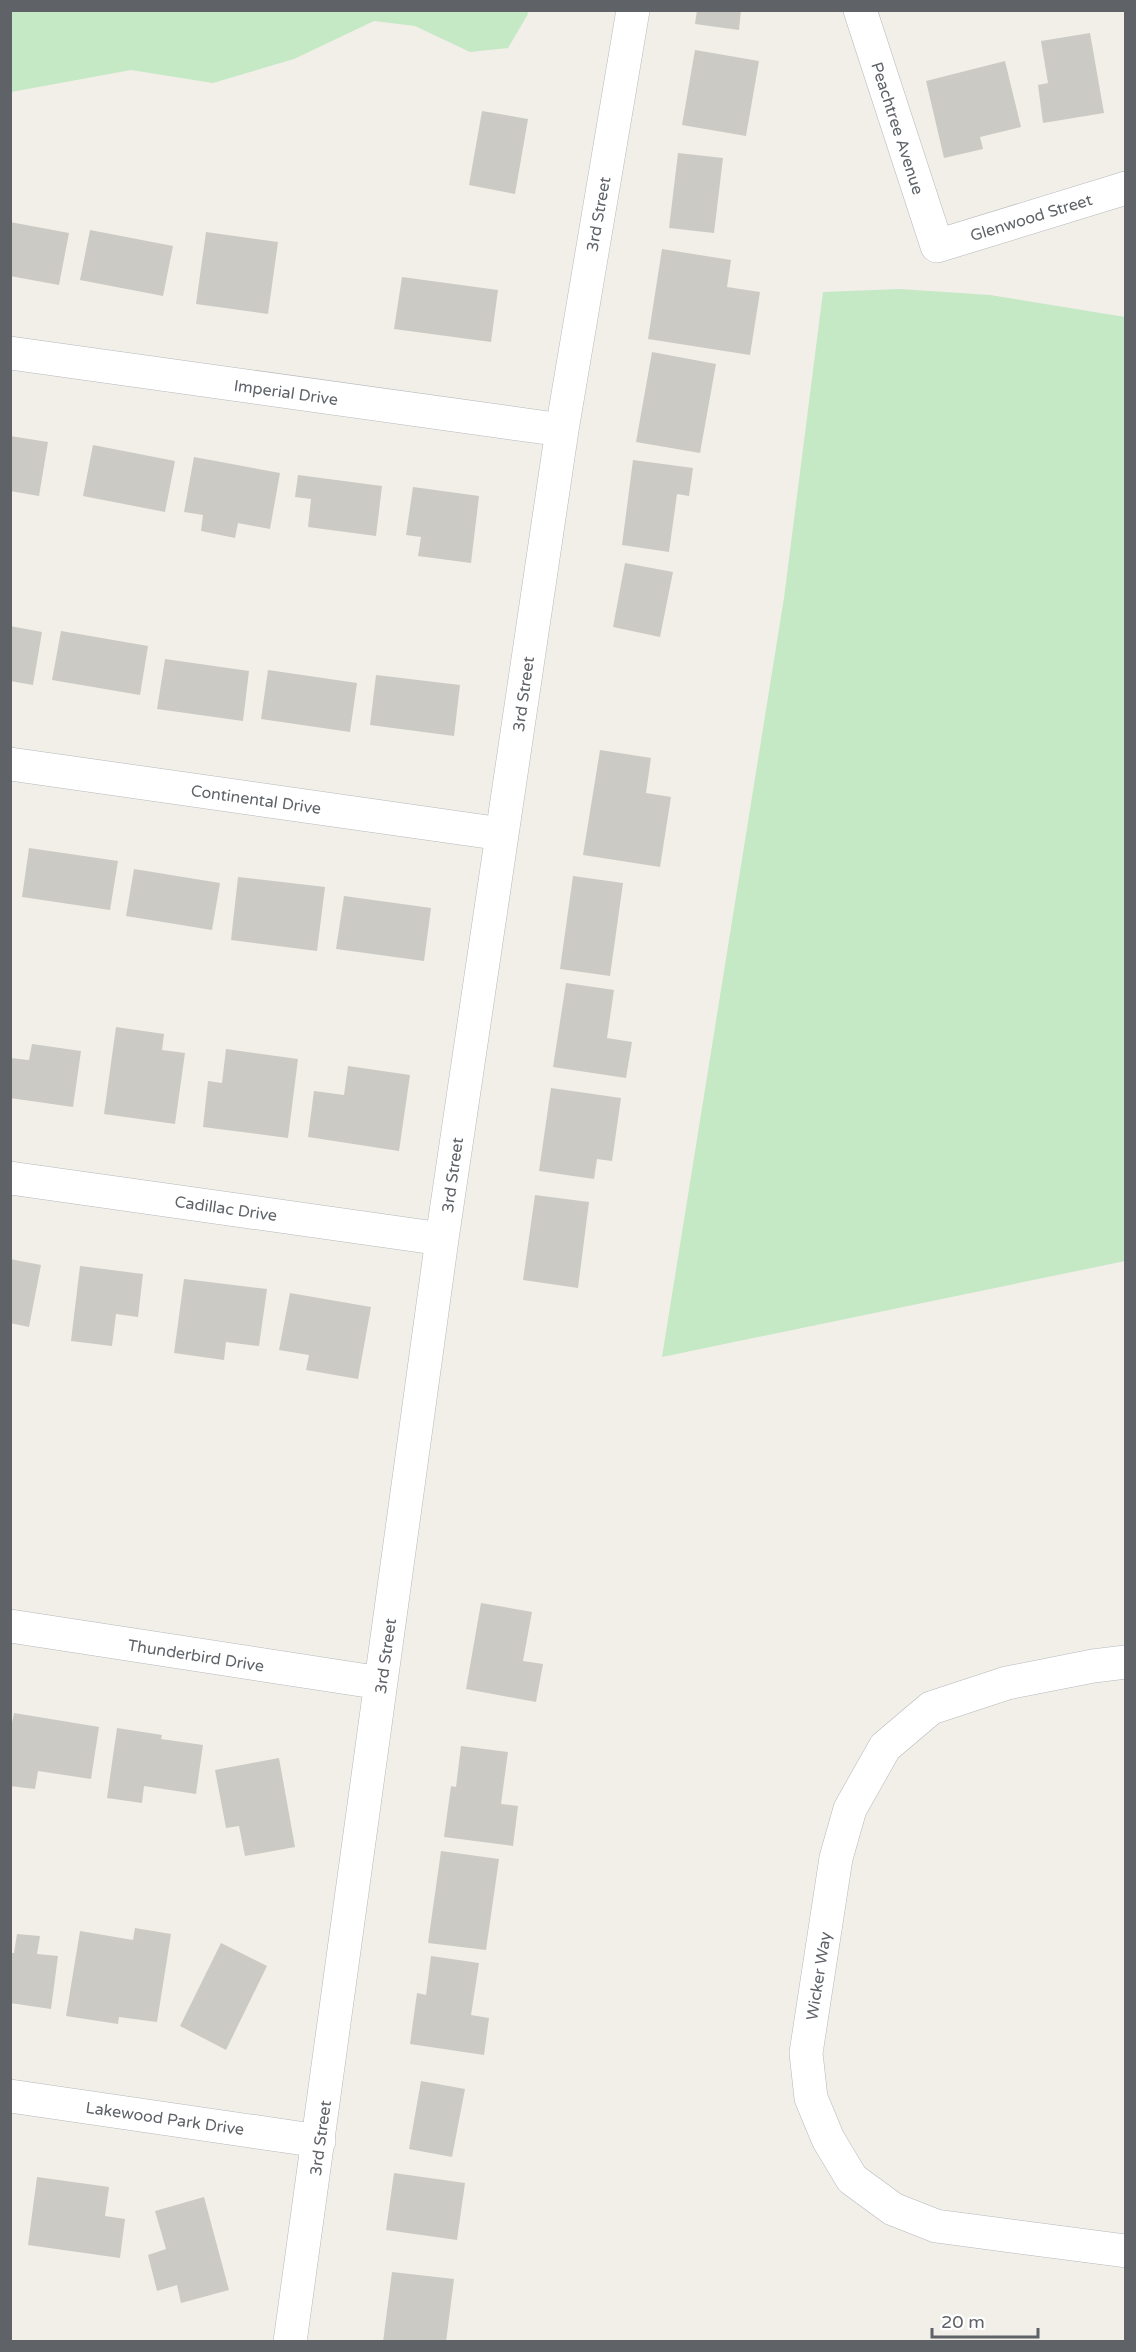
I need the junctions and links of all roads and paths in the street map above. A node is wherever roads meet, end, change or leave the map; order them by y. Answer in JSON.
{"nodes":[{"id":1,"x":633,"y":10,"type":"edge"},
{"id":2,"x":860,"y":10,"type":"edge"},
{"id":3,"x":1125,"y":188,"type":"edge"},
{"id":4,"x":937,"y":246,"type":"joint"},
{"id":5,"x":10,"y":353,"type":"edge"},
{"id":6,"x":561,"y":430,"type":"junction"},
{"id":7,"x":10,"y":764,"type":"edge"},
{"id":8,"x":502,"y":834,"type":"junction"},
{"id":9,"x":10,"y":1178,"type":"edge"},
{"id":10,"x":442,"y":1239,"type":"junction"},
{"id":11,"x":10,"y":1626,"type":"edge"},
{"id":12,"x":1125,"y":1662,"type":"edge"},
{"id":13,"x":381,"y":1683,"type":"junction"},
{"id":14,"x":10,"y":2096,"type":"edge"},
{"id":15,"x":319,"y":2141,"type":"junction"},
{"id":16,"x":1125,"y":2251,"type":"edge"},
{"id":17,"x":290,"y":2342,"type":"edge"}],
"edges":[{"from":1,"to":6,"type":"street","name":"3rd Street"},
{"from":2,"to":4,"type":"street","name":"Peachtree Avenue"},
{"from":3,"to":4,"type":"street","name":"Glenwood Street"},
{"from":5,"to":6,"type":"street","name":"Imperial Drive"},
{"from":6,"to":8,"type":"street","name":"3rd Street"},
{"from":7,"to":8,"type":"street","name":"Continental Drive"},
{"from":8,"to":10,"type":"street","name":"3rd Street"},
{"from":9,"to":10,"type":"street","name":"Cadillac Drive"},
{"from":10,"to":13,"type":"street","name":"3rd Street"},
{"from":11,"to":13,"type":"street","name":"Thunderbird Drive"},
{"from":12,"to":16,"type":"street","name":"Wicker Way"},
{"from":13,"to":15,"type":"street","name":"3rd Street"},
{"from":14,"to":15,"type":"street","name":"Lakewood Park Drive"},
{"from":15,"to":17,"type":"street","name":"3rd Street"}]}
